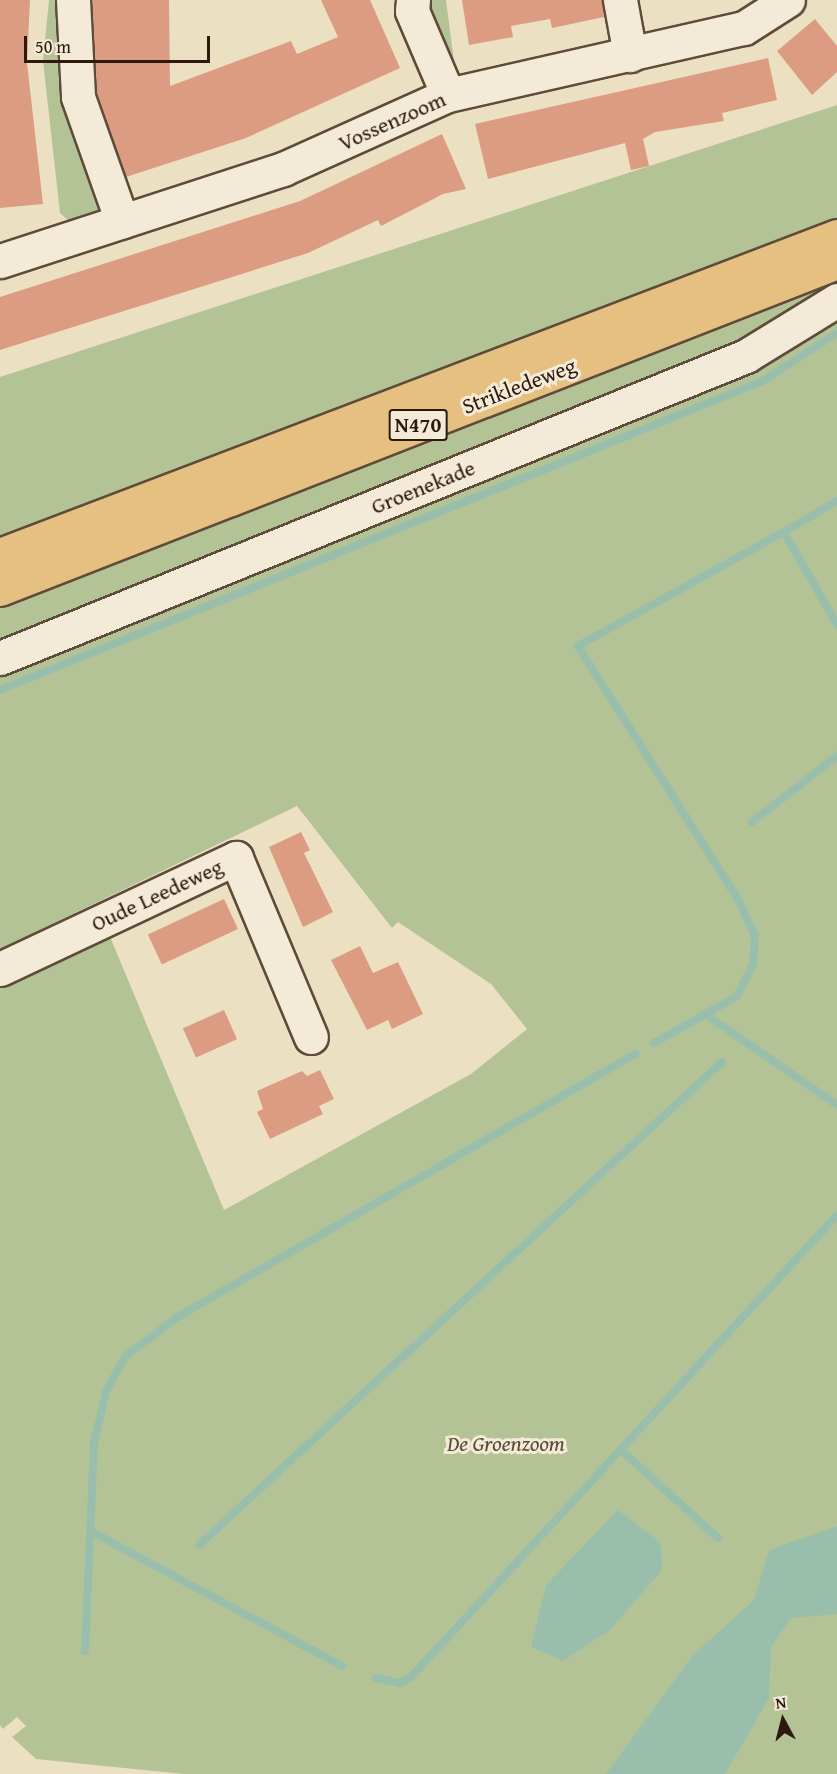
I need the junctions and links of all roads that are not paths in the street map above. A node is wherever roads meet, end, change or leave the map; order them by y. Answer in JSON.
{"nodes":[{"id":1,"x":73,"y":0,"type":"edge"},
{"id":2,"x":413,"y":0,"type":"edge"},
{"id":3,"x":620,"y":0,"type":"edge"},
{"id":4,"x":788,"y":0,"type":"edge"},
{"id":5,"x":630,"y":55,"type":"junction"},
{"id":6,"x":448,"y":95,"type":"junction"},
{"id":7,"x":122,"y":221,"type":"junction"},
{"id":8,"x":837,"y":236,"type":"edge"},
{"id":9,"x":0,"y":261,"type":"edge"},
{"id":10,"x":837,"y":262,"type":"edge"},
{"id":11,"x":837,"y":300,"type":"edge"},
{"id":12,"x":0,"y":555,"type":"edge"},
{"id":13,"x":0,"y":589,"type":"edge"},
{"id":14,"x":0,"y":658,"type":"edge"},
{"id":15,"x":0,"y":969,"type":"edge"},
{"id":16,"x":311,"y":1037,"type":"dead end"}],
"edges":[{"from":1,"to":7,"type":"street"},
{"from":2,"to":6,"type":"street"},
{"from":3,"to":5,"type":"street"},
{"from":4,"to":5,"type":"street","name":"Vossenzoom"},
{"from":5,"to":6,"type":"street","name":"Vossenzoom"},
{"from":6,"to":7,"type":"street","name":"Vossenzoom"},
{"from":7,"to":9,"type":"street","name":"Vossenzoom"},
{"from":8,"to":12,"type":"main road","name":"Strikledeweg","number":"N470"},
{"from":10,"to":13,"type":"main road","name":"Strikledeweg","number":"N470"},
{"from":11,"to":14,"type":"street","name":"Groenekade"},
{"from":15,"to":16,"type":"street","name":"Oude Leedeweg"}]}
